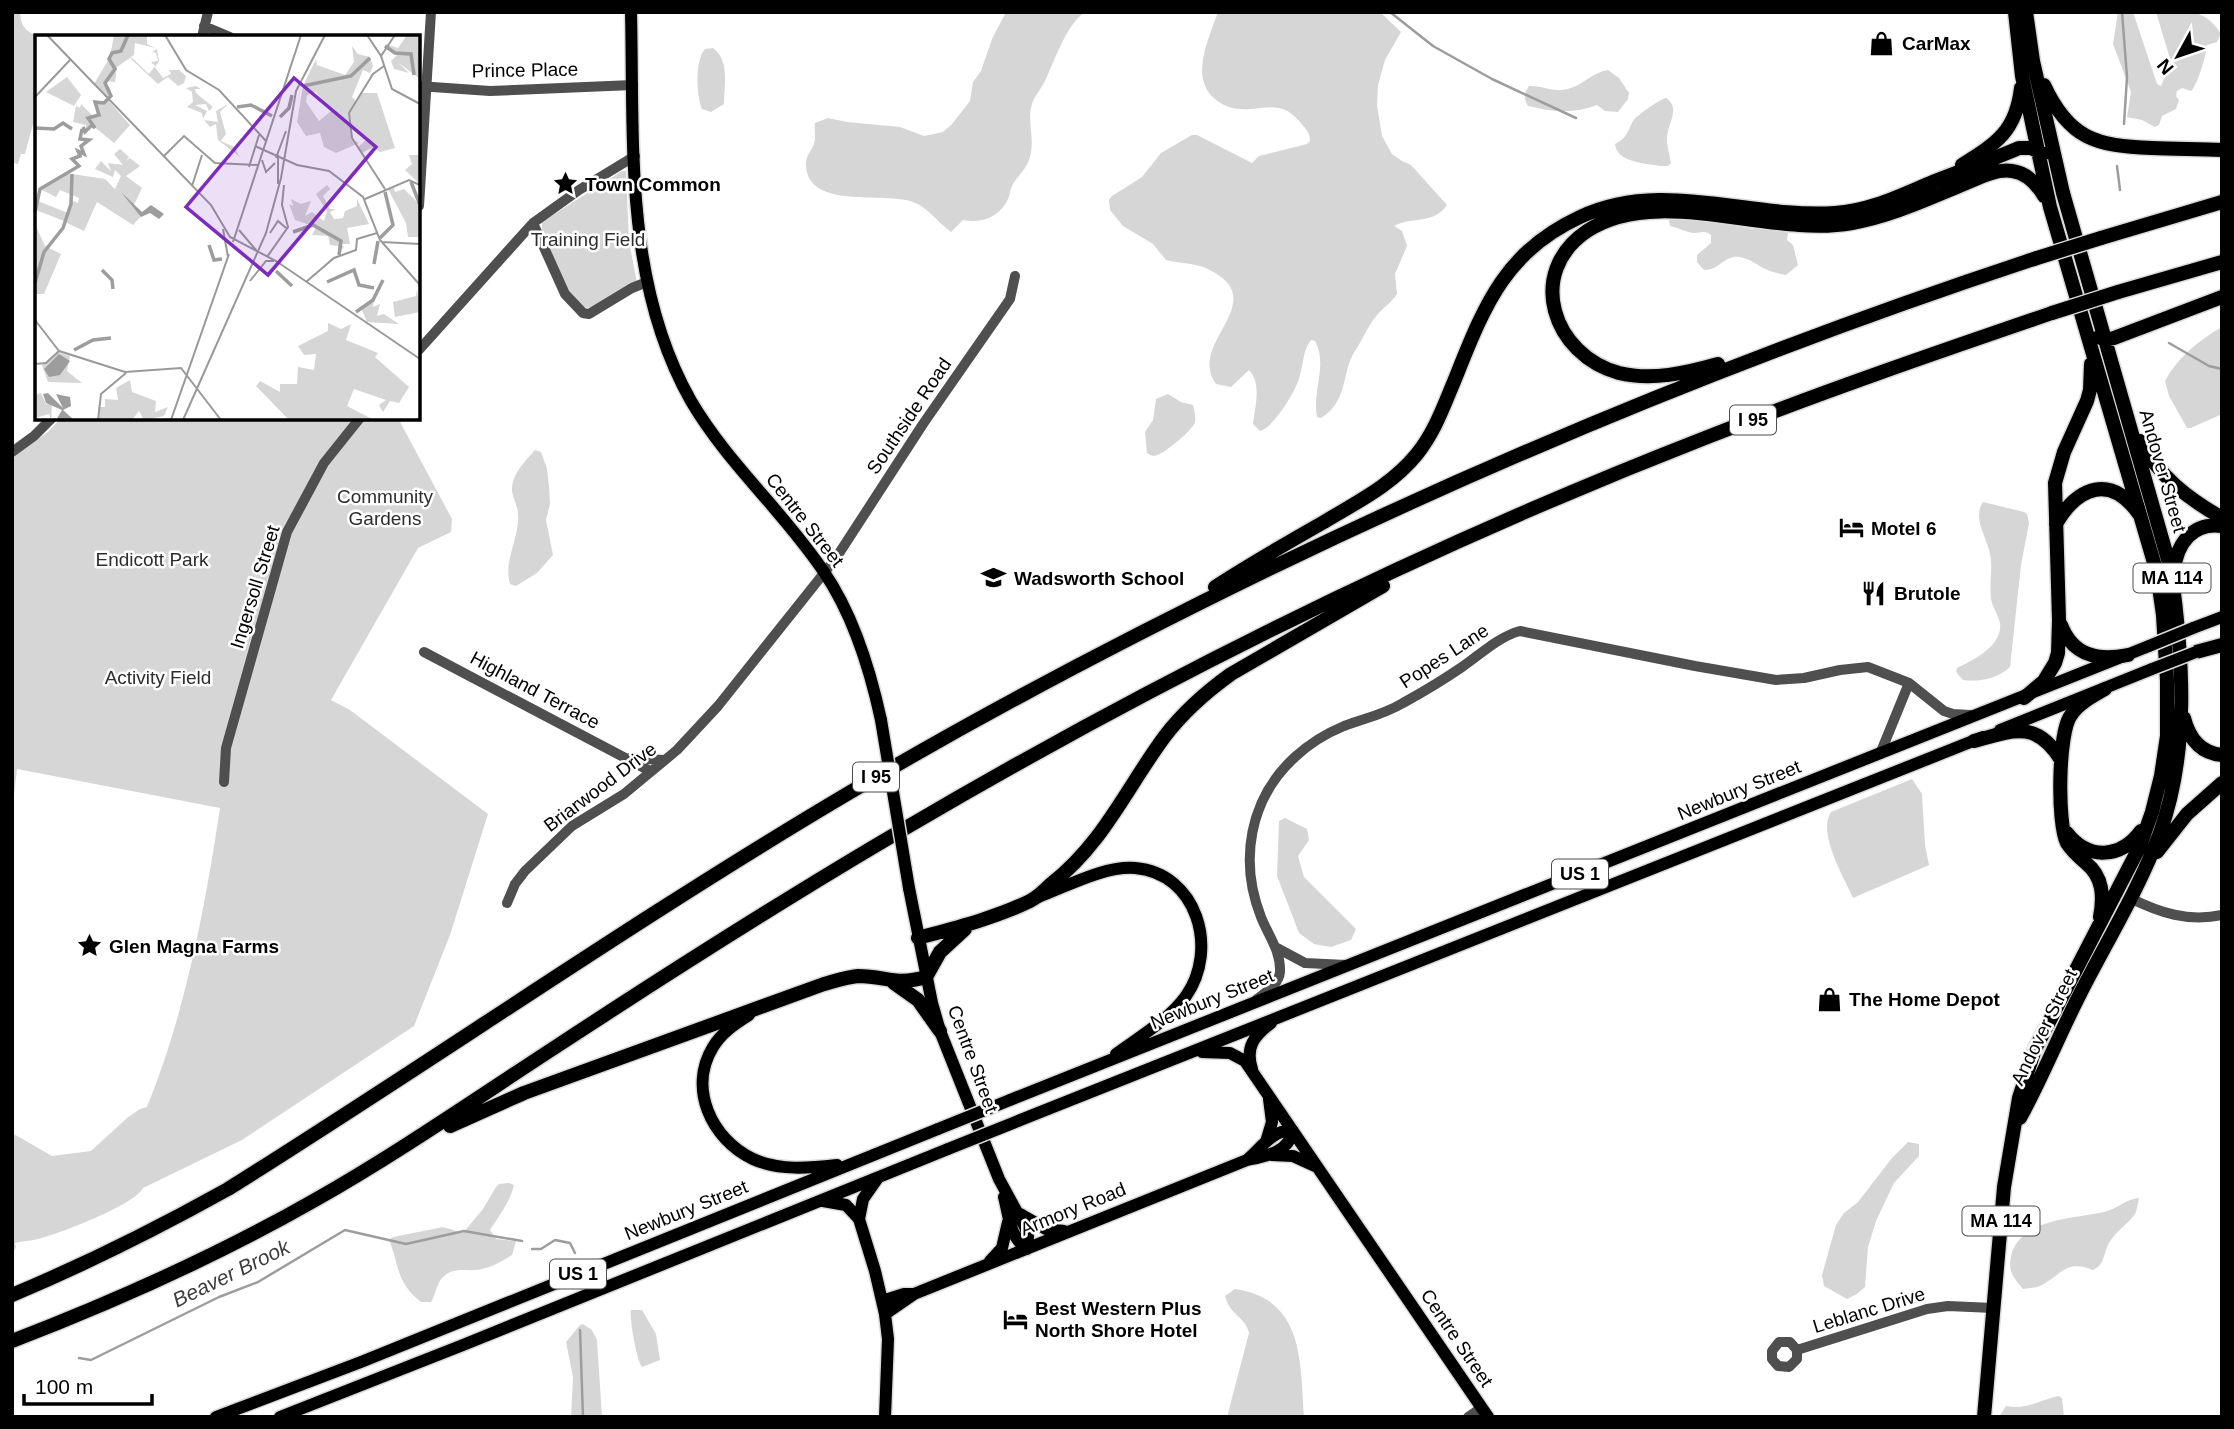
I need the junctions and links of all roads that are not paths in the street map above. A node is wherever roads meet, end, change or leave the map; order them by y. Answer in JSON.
{"nodes":[{"id":1,"x":208,"y":12,"type":"edge"},
{"id":2,"x":431,"y":12,"type":"edge"},
{"id":3,"x":631,"y":12,"type":"edge"},
{"id":4,"x":2015,"y":12,"type":"edge"},
{"id":5,"x":2026,"y":12,"type":"edge"},
{"id":6,"x":203,"y":32,"type":"edge"},
{"id":7,"x":2033,"y":61,"type":"junction"},
{"id":8,"x":2022,"y":76,"type":"junction"},
{"id":9,"x":633,"y":85,"type":"junction"},
{"id":10,"x":422,"y":86,"type":"edge"},
{"id":11,"x":2036,"y":150,"type":"junction"},
{"id":12,"x":2222,"y":150,"type":"edge"},
{"id":13,"x":635,"y":156,"type":"junction"},
{"id":14,"x":420,"y":166,"type":"edge"},
{"id":15,"x":2058,"y":175,"type":"junction"},
{"id":16,"x":1937,"y":180,"type":"junction"},
{"id":17,"x":2222,"y":202,"type":"edge"},
{"id":18,"x":2050,"y":207,"type":"junction"},
{"id":19,"x":533,"y":223,"type":"junction"},
{"id":20,"x":2222,"y":262,"type":"edge"},
{"id":21,"x":1015,"y":276,"type":"dead end"},
{"id":22,"x":647,"y":282,"type":"junction"},
{"id":23,"x":2222,"y":297,"type":"edge"},
{"id":24,"x":2080,"y":312,"type":"junction"},
{"id":25,"x":2088,"y":339,"type":"junction"},
{"id":26,"x":2105,"y":340,"type":"junction"},
{"id":27,"x":1787,"y":346,"type":"junction"},
{"id":28,"x":420,"y":349,"type":"edge"},
{"id":29,"x":2124,"y":407,"type":"junction"},
{"id":30,"x":50,"y":420,"type":"edge"},
{"id":31,"x":358,"y":420,"type":"edge"},
{"id":32,"x":12,"y":452,"type":"edge"},
{"id":33,"x":2222,"y":519,"type":"edge"},
{"id":34,"x":2144,"y":522,"type":"junction"},
{"id":35,"x":2056,"y":524,"type":"junction"},
{"id":36,"x":2222,"y":526,"type":"edge"},
{"id":37,"x":1460,"y":541,"type":"junction"},
{"id":38,"x":824,"y":572,"type":"junction"},
{"id":39,"x":2174,"y":592,"type":"junction"},
{"id":40,"x":1170,"y":617,"type":"junction"},
{"id":41,"x":2222,"y":617,"type":"edge"},
{"id":42,"x":2059,"y":620,"type":"junction"},
{"id":43,"x":2222,"y":643,"type":"edge"},
{"id":44,"x":424,"y":652,"type":"dead end"},
{"id":45,"x":2196,"y":652,"type":"joint"},
{"id":46,"x":2128,"y":654,"type":"junction"},
{"id":47,"x":1909,"y":683,"type":"junction"},
{"id":48,"x":2105,"y":689,"type":"junction"},
{"id":49,"x":2024,"y":698,"type":"junction"},
{"id":50,"x":2182,"y":709,"type":"junction"},
{"id":51,"x":1984,"y":713,"type":"junction"},
{"id":52,"x":1974,"y":741,"type":"junction"},
{"id":53,"x":1880,"y":754,"type":"junction"},
{"id":54,"x":2222,"y":755,"type":"edge"},
{"id":55,"x":630,"y":758,"type":"junction"},
{"id":56,"x":664,"y":760,"type":"junction"},
{"id":57,"x":2061,"y":760,"type":"junction"},
{"id":58,"x":650,"y":771,"type":"junction"},
{"id":59,"x":224,"y":782,"type":"dead end"},
{"id":60,"x":2222,"y":783,"type":"edge"},
{"id":61,"x":2152,"y":812,"type":"junction"},
{"id":62,"x":2063,"y":827,"type":"junction"},
{"id":63,"x":2142,"y":873,"type":"junction"},
{"id":64,"x":2130,"y":898,"type":"junction"},
{"id":65,"x":1032,"y":900,"type":"junction"},
{"id":66,"x":508,"y":903,"type":"dead end"},
{"id":67,"x":2222,"y":915,"type":"edge"},
{"id":68,"x":971,"y":923,"type":"junction"},
{"id":69,"x":2095,"y":936,"type":"junction"},
{"id":70,"x":918,"y":938,"type":"junction"},
{"id":71,"x":1276,"y":948,"type":"junction"},
{"id":72,"x":1350,"y":965,"type":"junction"},
{"id":73,"x":926,"y":977,"type":"junction"},
{"id":74,"x":893,"y":982,"type":"junction"},
{"id":75,"x":1249,"y":1005,"type":"junction"},
{"id":76,"x":756,"y":1010,"type":"junction"},
{"id":77,"x":1290,"y":1013,"type":"junction"},
{"id":78,"x":940,"y":1031,"type":"junction"},
{"id":79,"x":1186,"y":1054,"type":"junction"},
{"id":80,"x":1103,"y":1064,"type":"junction"},
{"id":81,"x":1253,"y":1072,"type":"junction"},
{"id":82,"x":1265,"y":1090,"type":"junction"},
{"id":83,"x":2016,"y":1126,"type":"junction"},
{"id":84,"x":1293,"y":1131,"type":"junction"},
{"id":85,"x":1266,"y":1142,"type":"junction"},
{"id":86,"x":393,"y":1152,"type":"junction"},
{"id":87,"x":1272,"y":1155,"type":"junction"},
{"id":88,"x":1247,"y":1160,"type":"junction"},
{"id":89,"x":852,"y":1164,"type":"junction"},
{"id":90,"x":1320,"y":1171,"type":"junction"},
{"id":91,"x":879,"y":1177,"type":"junction"},
{"id":92,"x":819,"y":1201,"type":"junction"},
{"id":93,"x":1014,"y":1218,"type":"junction"},
{"id":94,"x":859,"y":1219,"type":"junction"},
{"id":95,"x":1072,"y":1231,"type":"junction"},
{"id":96,"x":1027,"y":1249,"type":"junction"},
{"id":97,"x":985,"y":1265,"type":"junction"},
{"id":98,"x":875,"y":1271,"type":"junction"},
{"id":99,"x":909,"y":1294,"type":"junction"},
{"id":100,"x":12,"y":1295,"type":"edge"},
{"id":101,"x":884,"y":1308,"type":"junction"},
{"id":102,"x":1993,"y":1308,"type":"junction"},
{"id":103,"x":12,"y":1341,"type":"edge"},
{"id":104,"x":1797,"y":1350,"type":"dead end"},
{"id":105,"x":321,"y":1401,"type":"junction"},
{"id":106,"x":1485,"y":1412,"type":"edge"},
{"id":107,"x":216,"y":1417,"type":"edge"},
{"id":108,"x":280,"y":1417,"type":"edge"},
{"id":109,"x":303,"y":1417,"type":"edge"},
{"id":110,"x":885,"y":1417,"type":"edge"},
{"id":111,"x":1468,"y":1417,"type":"edge"},
{"id":112,"x":1984,"y":1417,"type":"edge"}],
"edges":[{"from":1,"to":6,"type":"street"},
{"from":2,"to":10,"type":"street"},
{"from":3,"to":9,"type":"main road","name":"Centre Street"},
{"from":4,"to":8,"type":"highway","name":"Andover Street","number":"MA 114"},
{"from":5,"to":7,"type":"highway","name":"Andover Street","number":"MA 114"},
{"from":7,"to":12,"type":"highway"},
{"from":7,"to":15,"type":"highway","name":"Andover Street","number":"MA 114"},
{"from":8,"to":11,"type":"highway","name":"Andover Street","number":"MA 114"},
{"from":8,"to":16,"type":"highway"},
{"from":9,"to":10,"type":"street","name":"Prince Place"},
{"from":9,"to":13,"type":"main road","name":"Centre Street"},
{"from":10,"to":14,"type":"street"},
{"from":11,"to":15,"type":"highway"},
{"from":11,"to":16,"type":"highway"},
{"from":11,"to":18,"type":"highway","name":"Andover Street","number":"MA 114"},
{"from":13,"to":19,"type":"street"},
{"from":13,"to":22,"type":"main road","name":"Centre Street"},
{"from":15,"to":26,"type":"highway","name":"Andover Street","number":"MA 114"},
{"from":16,"to":40,"type":"highway"},
{"from":17,"to":27,"type":"highway","number":"I 95","bridge":true},
{"from":18,"to":24,"type":"highway","name":"Andover Street","number":"MA 114"},
{"from":18,"to":27,"type":"highway"},
{"from":19,"to":22,"type":"street"},
{"from":19,"to":28,"type":"street"},
{"from":20,"to":37,"type":"highway","number":"I 95","bridge":true},
{"from":21,"to":38,"type":"street","name":"Southside Road"},
{"from":22,"to":38,"type":"main road","name":"Centre Street"},
{"from":23,"to":26,"type":"highway"},
{"from":24,"to":25,"type":"highway","name":"Andover Street","number":"MA 114"},
{"from":24,"to":26,"type":"highway"},
{"from":25,"to":34,"type":"highway","name":"Andover Street","number":"MA 114"},
{"from":25,"to":35,"type":"highway"},
{"from":26,"to":29,"type":"highway","name":"Andover Street","number":"MA 114"},
{"from":27,"to":40,"type":"highway","number":"I 95"},
{"from":29,"to":33,"type":"highway"},
{"from":29,"to":39,"type":"highway","name":"Andover Street","number":"MA 114"},
{"from":30,"to":32,"type":"street"},
{"from":31,"to":59,"type":"street","name":"Ingersoll Street"},
{"from":34,"to":35,"type":"highway"},
{"from":34,"to":61,"type":"highway","name":"Andover Street","number":"MA 114"},
{"from":35,"to":42,"type":"highway"},
{"from":36,"to":39,"type":"highway"},
{"from":37,"to":65,"type":"highway"},
{"from":37,"to":86,"type":"highway","number":"I 95"},
{"from":38,"to":56,"type":"street","name":"Briarwood Drive"},
{"from":38,"to":70,"type":"main road","name":"Centre Street","bridge":true},
{"from":39,"to":50,"type":"highway","name":"Andover Street","number":"MA 114"},
{"from":40,"to":100,"type":"highway","number":"I 95"},
{"from":41,"to":46,"type":"main road","name":"Newbury Street","number":"US 1","bridge":true},
{"from":42,"to":46,"type":"highway"},
{"from":42,"to":49,"type":"highway"},
{"from":43,"to":45,"type":"highway"},
{"from":44,"to":55,"type":"street","name":"Highland Terrace"},
{"from":45,"to":48,"type":"main road","number":"US 1","bridge":true},
{"from":46,"to":49,"type":"main road","name":"Newbury Street","number":"US 1"},
{"from":47,"to":51,"type":"street","name":"Popes Lane"},
{"from":47,"to":53,"type":"street"},
{"from":47,"to":71,"type":"street","name":"Popes Lane"},
{"from":48,"to":52,"type":"main road","number":"US 1"},
{"from":48,"to":57,"type":"highway"},
{"from":49,"to":51,"type":"main road","name":"Newbury Street","number":"US 1"},
{"from":50,"to":54,"type":"highway"},
{"from":50,"to":63,"type":"highway","name":"Andover Street","number":"MA 114"},
{"from":51,"to":53,"type":"main road","name":"Newbury Street","number":"US 1"},
{"from":52,"to":57,"type":"highway"},
{"from":52,"to":77,"type":"main road","number":"US 1"},
{"from":53,"to":72,"type":"main road","name":"Newbury Street","number":"US 1"},
{"from":55,"to":56,"type":"street","name":"Highland Terrace"},
{"from":55,"to":58,"type":"street","name":"Highland Terrace"},
{"from":56,"to":58,"type":"street","name":"Briarwood Drive"},
{"from":57,"to":62,"type":"highway"},
{"from":58,"to":66,"type":"street","name":"Briarwood Drive"},
{"from":60,"to":63,"type":"highway"},
{"from":61,"to":62,"type":"highway"},
{"from":61,"to":69,"type":"highway","name":"Andover Street","number":"MA 114"},
{"from":62,"to":69,"type":"highway"},
{"from":63,"to":64,"type":"highway","name":"Andover Street","number":"MA 114"},
{"from":64,"to":67,"type":"street"},
{"from":64,"to":83,"type":"highway","name":"Andover Street","number":"MA 114"},
{"from":65,"to":68,"type":"highway"},
{"from":65,"to":80,"type":"main road"},
{"from":68,"to":70,"type":"highway"},
{"from":68,"to":73,"type":"highway"},
{"from":69,"to":83,"type":"highway","name":"Andover Street","number":"MA 114"},
{"from":70,"to":73,"type":"main road","name":"Centre Street"},
{"from":71,"to":72,"type":"street"},
{"from":71,"to":75,"type":"street","name":"Popes Lane"},
{"from":72,"to":75,"type":"main road","name":"Newbury Street","number":"US 1"},
{"from":73,"to":74,"type":"highway"},
{"from":73,"to":78,"type":"main road","name":"Centre Street"},
{"from":74,"to":76,"type":"highway"},
{"from":74,"to":78,"type":"highway"},
{"from":75,"to":80,"type":"main road","name":"Newbury Street","number":"US 1"},
{"from":76,"to":86,"type":"highway"},
{"from":76,"to":89,"type":"main road"},
{"from":77,"to":79,"type":"main road","number":"US 1"},
{"from":77,"to":81,"type":"main road"},
{"from":78,"to":93,"type":"main road","name":"Centre Street"},
{"from":79,"to":81,"type":"main road","name":"Centre Street"},
{"from":79,"to":91,"type":"main road","number":"US 1","bridge":true},
{"from":80,"to":89,"type":"main road","name":"Newbury Street","number":"US 1","bridge":true},
{"from":81,"to":82,"type":"main road","name":"Centre Street"},
{"from":82,"to":84,"type":"main road","name":"Centre Street"},
{"from":82,"to":85,"type":"main road"},
{"from":83,"to":102,"type":"highway","name":"Andover Street","number":"MA 114"},
{"from":84,"to":85,"type":"main road","name":"Armory Road"},
{"from":84,"to":87,"type":"main road"},
{"from":84,"to":90,"type":"main road","name":"Centre Street"},
{"from":85,"to":88,"type":"main road","name":"Armory Road"},
{"from":86,"to":103,"type":"highway","number":"I 95"},
{"from":87,"to":88,"type":"main road","name":"Armory Road"},
{"from":87,"to":90,"type":"main road"},
{"from":88,"to":95,"type":"main road","name":"Armory Road"},
{"from":89,"to":107,"type":"main road","name":"Newbury Street","number":"US 1"},
{"from":90,"to":106,"type":"main road","name":"Centre Street"},
{"from":91,"to":92,"type":"main road","number":"US 1"},
{"from":91,"to":94,"type":"main road"},
{"from":92,"to":94,"type":"main road"},
{"from":92,"to":105,"type":"main road","number":"US 1"},
{"from":93,"to":95,"type":"main road"},
{"from":93,"to":96,"type":"main road","name":"Centre Street"},
{"from":93,"to":97,"type":"main road"},
{"from":94,"to":98,"type":"main road"},
{"from":95,"to":96,"type":"main road","name":"Armory Road"},
{"from":96,"to":97,"type":"main road","name":"Armory Road"},
{"from":97,"to":99,"type":"main road","name":"Armory Road"},
{"from":98,"to":99,"type":"main road"},
{"from":98,"to":101,"type":"main road"},
{"from":99,"to":101,"type":"main road","name":"Armory Road"},
{"from":101,"to":110,"type":"main road"},
{"from":102,"to":104,"type":"street","name":"Leblanc Drive"},
{"from":102,"to":112,"type":"highway","name":"Andover Street","number":"MA 114"},
{"from":105,"to":108,"type":"main road","number":"US 1"},
{"from":105,"to":109,"type":"street"},
{"from":106,"to":111,"type":"street"}]}
